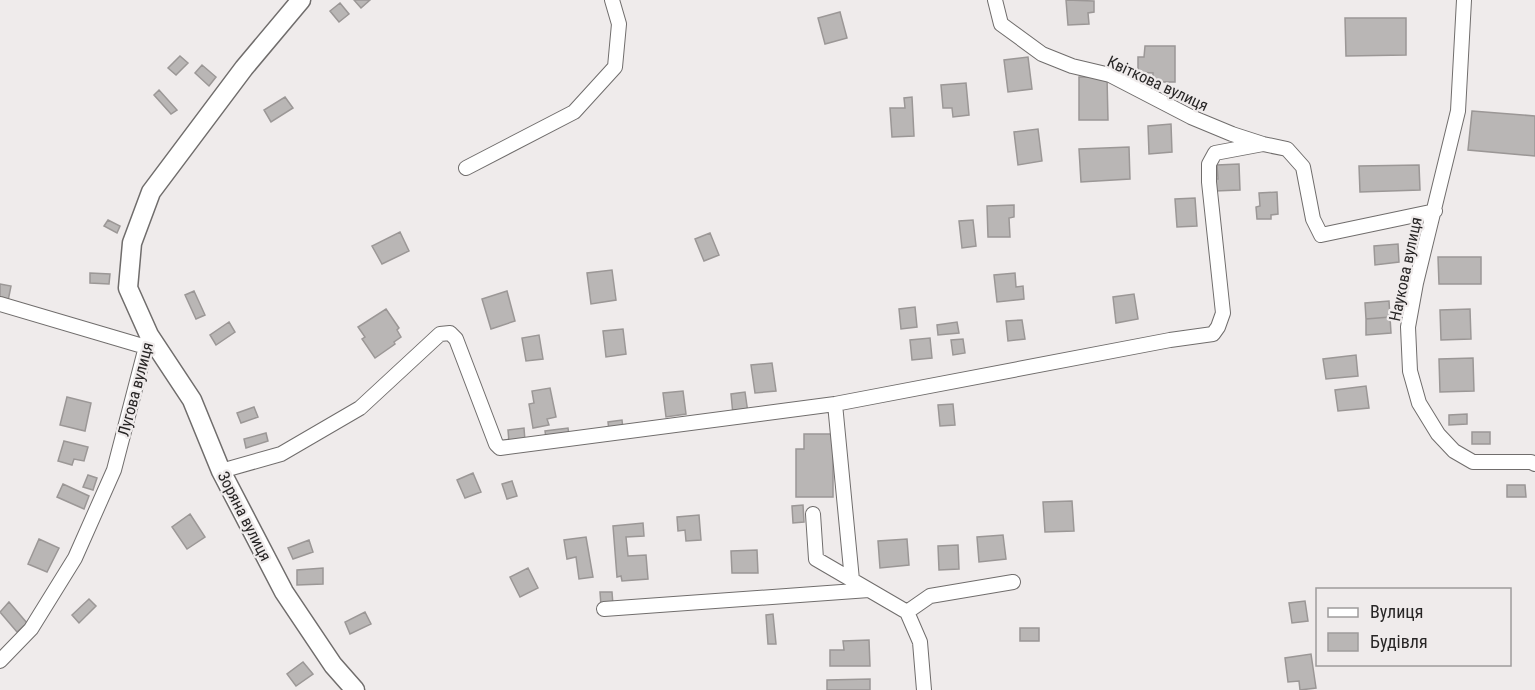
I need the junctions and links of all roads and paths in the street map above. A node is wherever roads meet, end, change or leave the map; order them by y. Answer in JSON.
{"nodes":[{"id":1,"x":612,"y":0,"type":"edge"},
{"id":2,"x":995,"y":0,"type":"edge"},
{"id":3,"x":1464,"y":0,"type":"edge"},
{"id":4,"x":292,"y":3,"type":"edge"},
{"id":5,"x":1263,"y":144,"type":"junction"},
{"id":6,"x":466,"y":168,"type":"dead end"},
{"id":7,"x":1435,"y":211,"type":"junction"},
{"id":8,"x":0,"y":304,"type":"edge"},
{"id":9,"x":148,"y":341,"type":"junction"},
{"id":10,"x":835,"y":404,"type":"junction"},
{"id":11,"x":1535,"y":464,"type":"edge"},
{"id":12,"x":221,"y":471,"type":"junction"},
{"id":13,"x":813,"y":514,"type":"dead end"},
{"id":14,"x":852,"y":580,"type":"junction"},
{"id":15,"x":1013,"y":582,"type":"dead end"},
{"id":16,"x":869,"y":590,"type":"junction"},
{"id":17,"x":604,"y":609,"type":"dead end"},
{"id":18,"x":907,"y":612,"type":"junction"},
{"id":19,"x":0,"y":661,"type":"edge"},
{"id":20,"x":355,"y":690,"type":"edge"},
{"id":21,"x":924,"y":690,"type":"edge"}],
"edges":[{"from":1,"to":6,"type":"street"},
{"from":2,"to":5,"type":"street","name":"Квіткова вулиця"},
{"from":3,"to":7,"type":"street","name":"Наукова вулиця"},
{"from":4,"to":9,"type":"street","name":"Лугова вулиця"},
{"from":5,"to":7,"type":"street","name":"Квіткова вулиця"},
{"from":5,"to":10,"type":"street","name":"Квіткова вулиця"},
{"from":7,"to":11,"type":"street","name":"Наукова вулиця"},
{"from":8,"to":9,"type":"street"},
{"from":9,"to":12,"type":"street","name":"Зоряна вулиця"},
{"from":9,"to":19,"type":"street","name":"Лугова вулиця"},
{"from":10,"to":12,"type":"street"},
{"from":10,"to":14,"type":"street"},
{"from":12,"to":20,"type":"street","name":"Зоряна вулиця"},
{"from":13,"to":14,"type":"street"},
{"from":14,"to":16,"type":"street"},
{"from":15,"to":18,"type":"street"},
{"from":16,"to":17,"type":"street"},
{"from":16,"to":18,"type":"street"},
{"from":18,"to":21,"type":"street"}]}
